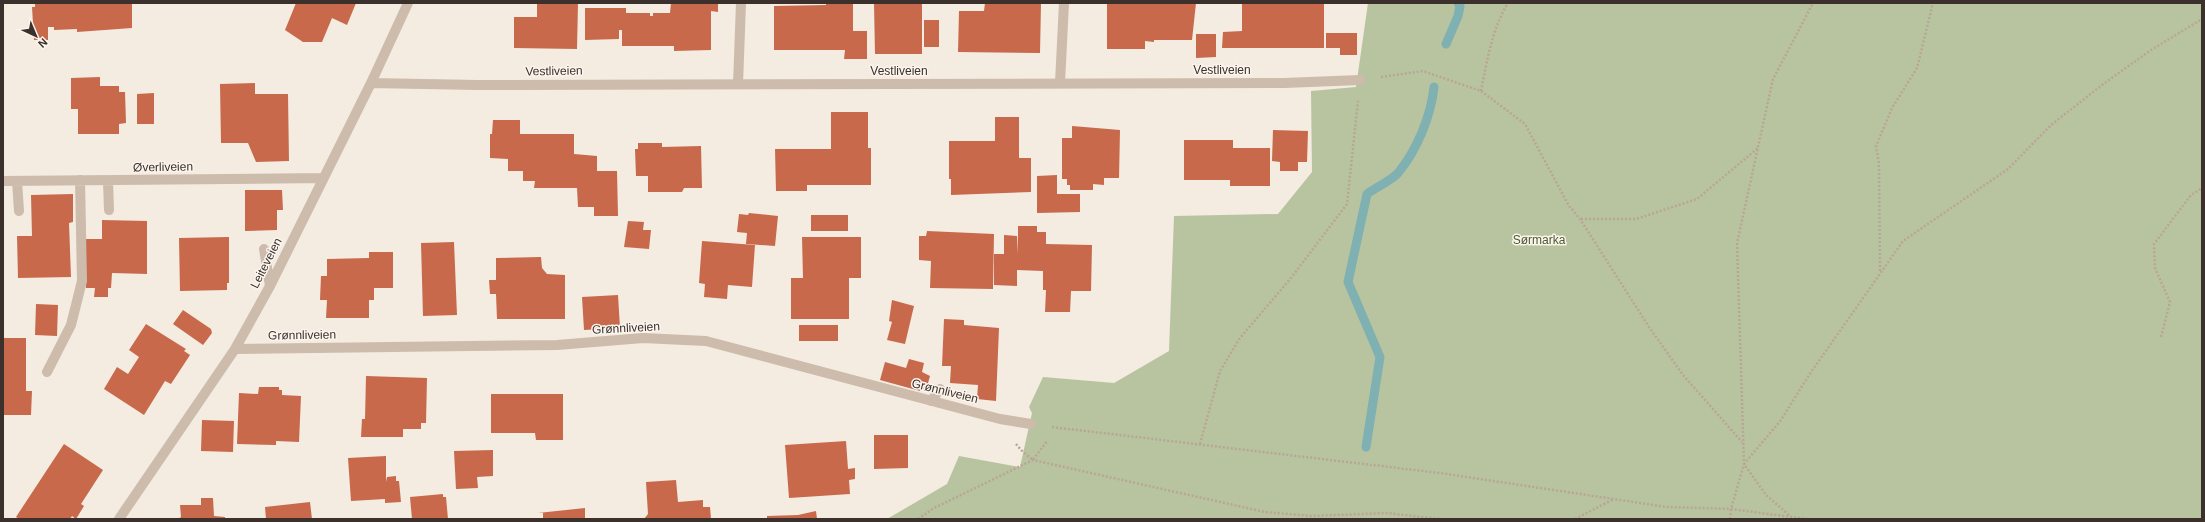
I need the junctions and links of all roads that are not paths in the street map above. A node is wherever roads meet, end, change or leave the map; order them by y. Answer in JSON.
{"nodes":[{"id":1,"x":408,"y":3,"type":"edge"},
{"id":2,"x":741,"y":3,"type":"edge"},
{"id":3,"x":1064,"y":3,"type":"edge"},
{"id":4,"x":1360,"y":80,"type":"road end"},
{"id":5,"x":371,"y":83,"type":"junction"},
{"id":6,"x":1060,"y":83,"type":"junction"},
{"id":7,"x":738,"y":84,"type":"junction"},
{"id":8,"x":323,"y":178,"type":"junction"},
{"id":9,"x":80,"y":180,"type":"junction"},
{"id":10,"x":108,"y":180,"type":"junction"},
{"id":11,"x":3,"y":181,"type":"edge"},
{"id":12,"x":17,"y":181,"type":"junction"},
{"id":13,"x":109,"y":210,"type":"dead end"},
{"id":14,"x":19,"y":212,"type":"dead end"},
{"id":15,"x":264,"y":249,"type":"dead end"},
{"id":16,"x":270,"y":286,"type":"junction"},
{"id":17,"x":235,"y":349,"type":"junction"},
{"id":18,"x":47,"y":372,"type":"dead end"},
{"id":19,"x":940,"y":389,"type":"dead end"},
{"id":20,"x":931,"y":401,"type":"junction"},
{"id":21,"x":1031,"y":424,"type":"road end"},
{"id":22,"x":119,"y":519,"type":"edge"}],
"edges":[{"from":1,"to":5,"type":"street","name":"Leiteveien"},
{"from":2,"to":7,"type":"street"},
{"from":3,"to":6,"type":"street"},
{"from":4,"to":6,"type":"street","name":"Vestliveien"},
{"from":5,"to":7,"type":"street","name":"Vestliveien"},
{"from":5,"to":8,"type":"street","name":"Leiteveien"},
{"from":6,"to":7,"type":"street","name":"Vestliveien"},
{"from":8,"to":10,"type":"street","name":"Øverliveien"},
{"from":8,"to":16,"type":"street","name":"Leiteveien"},
{"from":9,"to":10,"type":"street","name":"Øverliveien"},
{"from":9,"to":12,"type":"street","name":"Øverliveien"},
{"from":9,"to":18,"type":"street"},
{"from":10,"to":13,"type":"street"},
{"from":11,"to":12,"type":"street","name":"Øverliveien"},
{"from":12,"to":14,"type":"street"},
{"from":15,"to":16,"type":"street"},
{"from":16,"to":17,"type":"street","name":"Leiteveien"},
{"from":17,"to":20,"type":"street","name":"Grønnliveien"},
{"from":17,"to":22,"type":"street","name":"Leiteveien"},
{"from":19,"to":20,"type":"street"},
{"from":20,"to":21,"type":"street","name":"Grønnliveien"}]}
